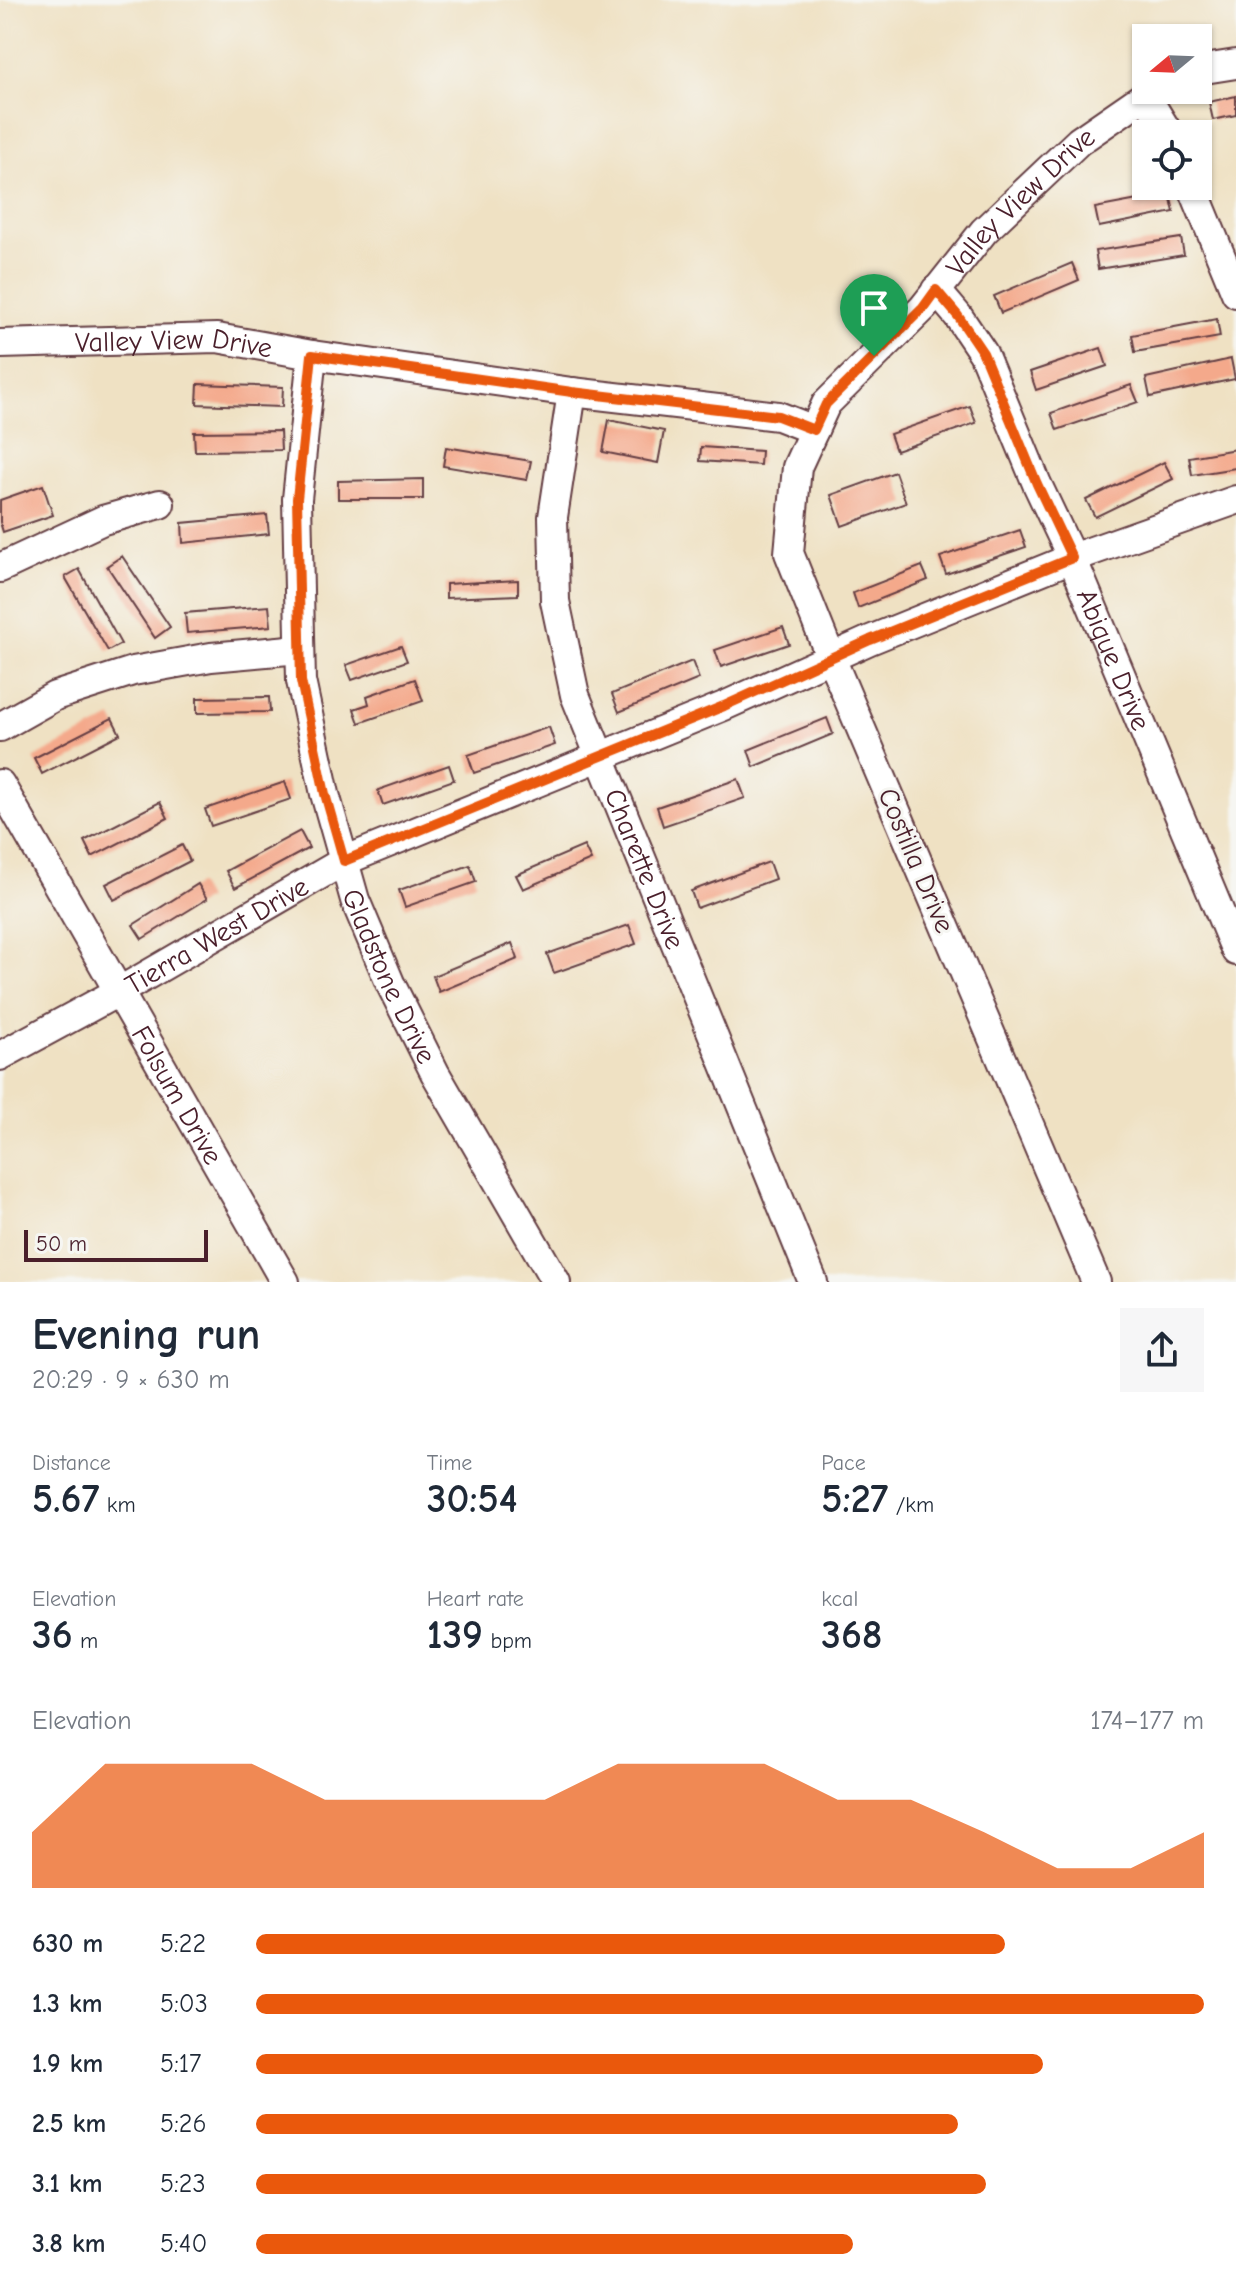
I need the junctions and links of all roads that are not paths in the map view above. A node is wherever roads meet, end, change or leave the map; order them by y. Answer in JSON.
{"nodes":[{"id":1,"x":1236,"y":64,"type":"edge"},
{"id":2,"x":1212,"y":68,"type":"edge"},
{"id":3,"x":1132,"y":104,"type":"edge"},
{"id":4,"x":1198,"y":200,"type":"edge"},
{"id":5,"x":936,"y":290,"type":"junction"},
{"id":6,"x":1236,"y":293,"type":"edge"},
{"id":7,"x":0,"y":344,"type":"edge"},
{"id":8,"x":312,"y":355,"type":"junction"},
{"id":9,"x":572,"y":392,"type":"junction"},
{"id":10,"x":814,"y":430,"type":"junction"},
{"id":11,"x":1236,"y":500,"type":"edge"},
{"id":12,"x":160,"y":504,"type":"dead end"},
{"id":13,"x":1072,"y":558,"type":"junction"},
{"id":14,"x":0,"y":568,"type":"edge"},
{"id":15,"x":300,"y":649,"type":"junction"},
{"id":16,"x":831,"y":658,"type":"junction"},
{"id":17,"x":0,"y":727,"type":"edge"},
{"id":18,"x":598,"y":756,"type":"junction"},
{"id":19,"x":0,"y":784,"type":"edge"},
{"id":20,"x":344,"y":861,"type":"junction"},
{"id":21,"x":1236,"y":951,"type":"edge"},
{"id":22,"x":118,"y":992,"type":"junction"},
{"id":23,"x":0,"y":1056,"type":"edge"},
{"id":24,"x":285,"y":1282,"type":"edge"},
{"id":25,"x":556,"y":1282,"type":"edge"},
{"id":26,"x":813,"y":1282,"type":"edge"},
{"id":27,"x":1096,"y":1282,"type":"edge"}],
"edges":[{"from":1,"to":2,"type":"street"},
{"from":3,"to":5,"type":"street","name":"Valley View Drive"},
{"from":4,"to":6,"type":"street"},
{"from":5,"to":10,"type":"street","name":"Valley View Drive"},
{"from":5,"to":13,"type":"street","name":"Abique Drive"},
{"from":7,"to":8,"type":"street","name":"Valley View Drive"},
{"from":8,"to":9,"type":"street","name":"Valley View Drive"},
{"from":8,"to":15,"type":"street","name":"Gladstone Drive"},
{"from":9,"to":10,"type":"street","name":"Valley View Drive"},
{"from":9,"to":18,"type":"street","name":"Charette Drive"},
{"from":10,"to":16,"type":"street","name":"Costilla Drive"},
{"from":11,"to":13,"type":"street","name":"Tierra West Drive"},
{"from":12,"to":14,"type":"street"},
{"from":13,"to":16,"type":"street","name":"Tierra West Drive"},
{"from":13,"to":21,"type":"street","name":"Abique Drive"},
{"from":15,"to":17,"type":"street"},
{"from":15,"to":20,"type":"street","name":"Gladstone Drive"},
{"from":16,"to":18,"type":"street","name":"Tierra West Drive"},
{"from":16,"to":27,"type":"street","name":"Costilla Drive"},
{"from":18,"to":20,"type":"street","name":"Tierra West Drive"},
{"from":18,"to":26,"type":"street","name":"Charette Drive"},
{"from":19,"to":22,"type":"street","name":"Folsum Drive"},
{"from":20,"to":22,"type":"street","name":"Tierra West Drive"},
{"from":20,"to":25,"type":"street","name":"Gladstone Drive"},
{"from":22,"to":23,"type":"street","name":"Tierra West Drive"},
{"from":22,"to":24,"type":"street","name":"Folsum Drive"}]}
